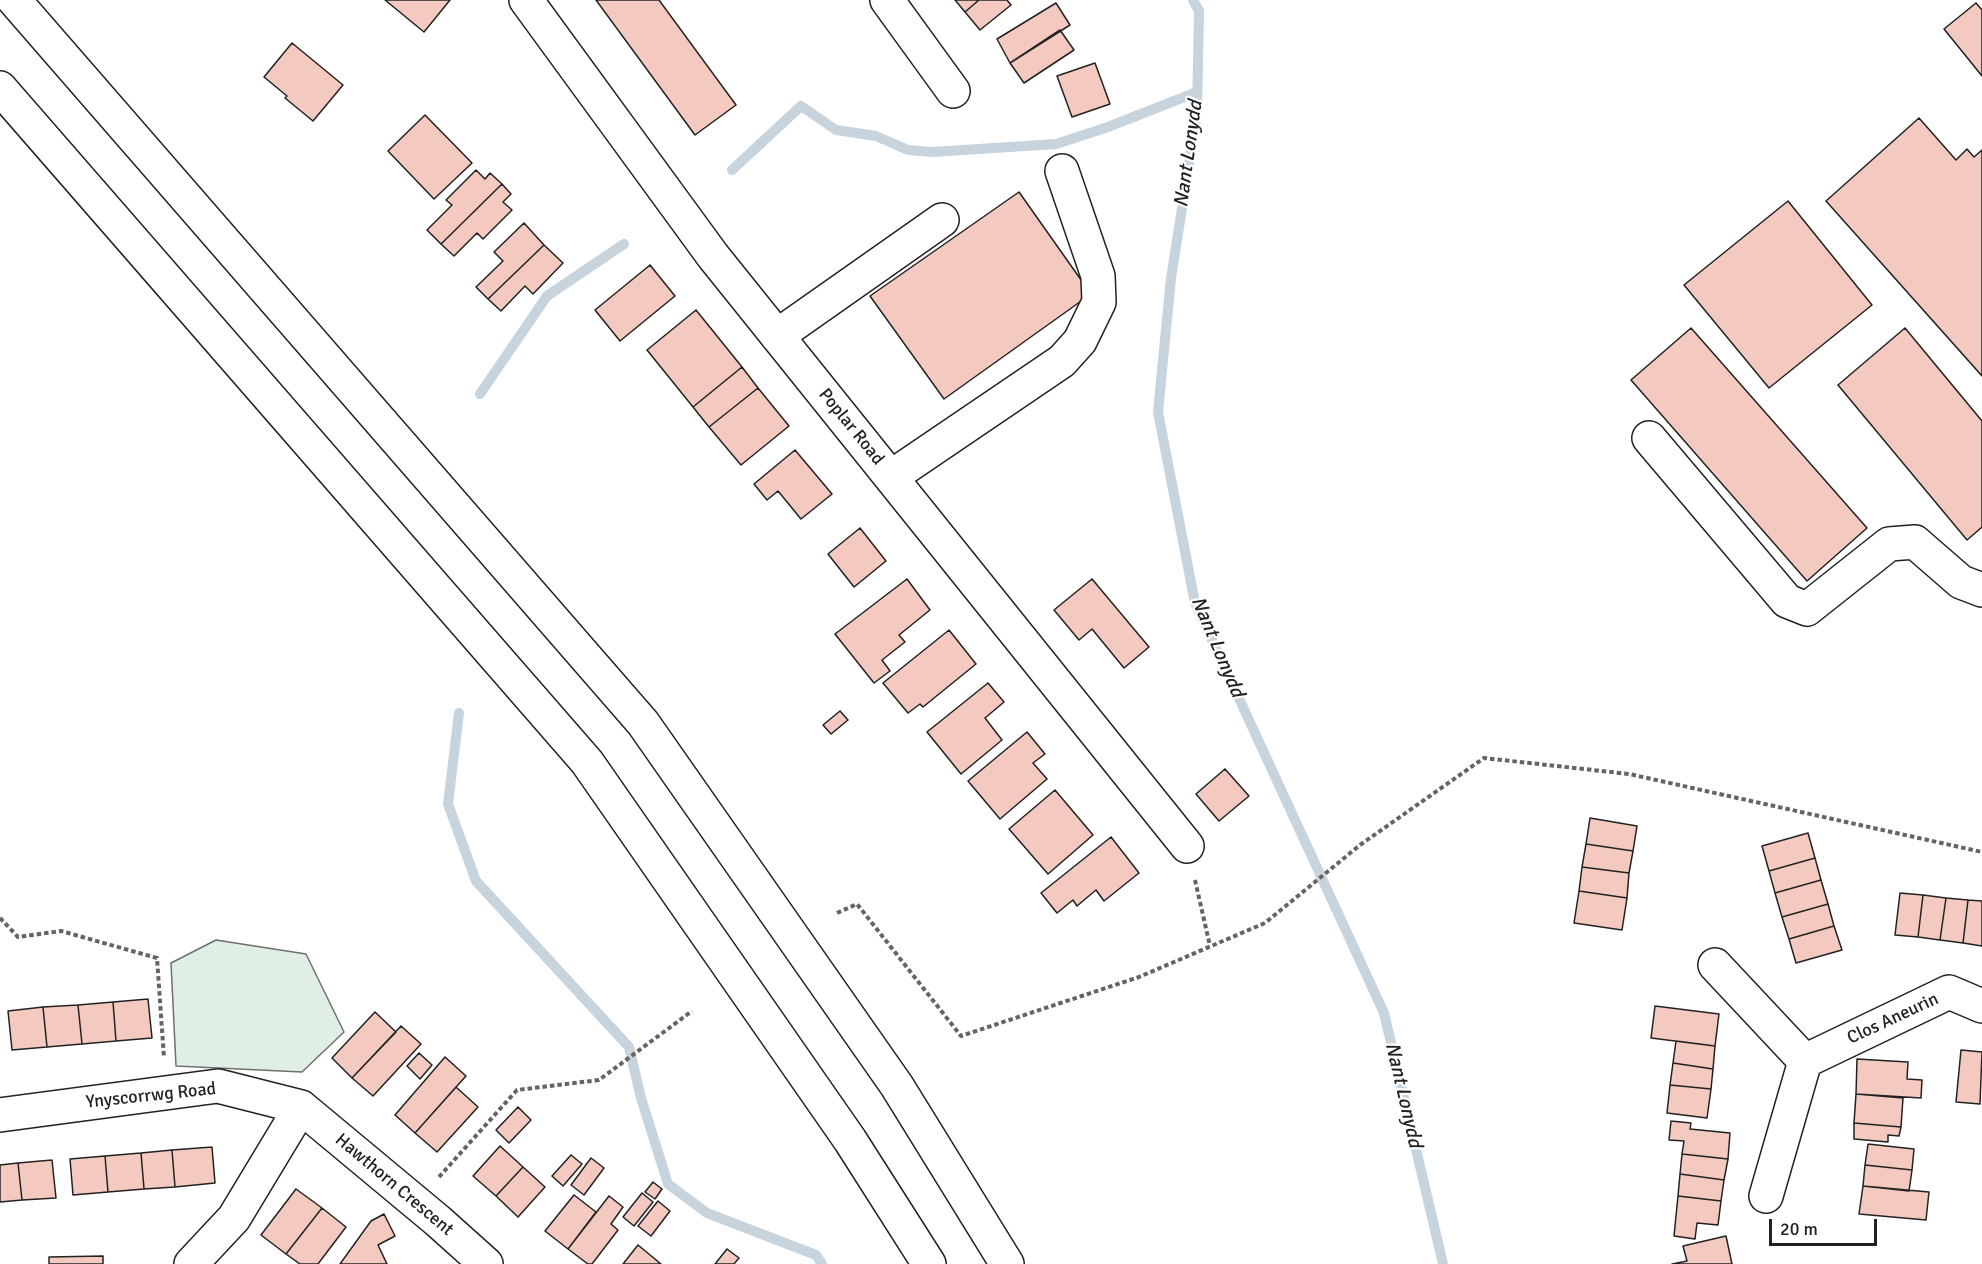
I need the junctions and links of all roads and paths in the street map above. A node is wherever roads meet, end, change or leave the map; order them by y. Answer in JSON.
{"nodes":[{"id":1,"x":14,"y":0,"type":"edge"},
{"id":2,"x":526,"y":0,"type":"edge"},
{"id":3,"x":886,"y":0,"type":"edge"},
{"id":4,"x":0,"y":88,"type":"edge"},
{"id":5,"x":953,"y":91,"type":"dead end"},
{"id":6,"x":1062,"y":171,"type":"dead end"},
{"id":7,"x":942,"y":220,"type":"dead end"},
{"id":8,"x":777,"y":336,"type":"junction"},
{"id":9,"x":1649,"y":438,"type":"dead end"},
{"id":10,"x":891,"y":477,"type":"junction"},
{"id":11,"x":1982,"y":590,"type":"edge"},
{"id":12,"x":1187,"y":846,"type":"joint"},
{"id":13,"x":1982,"y":852,"type":"edge"},
{"id":14,"x":837,"y":914,"type":"dead end"},
{"id":15,"x":0,"y":918,"type":"edge"},
{"id":16,"x":1210,"y":946,"type":"junction"},
{"id":17,"x":1715,"y":965,"type":"dead end"},
{"id":18,"x":1982,"y":1006,"type":"edge"},
{"id":19,"x":692,"y":1011,"type":"dead end"},
{"id":20,"x":1805,"y":1061,"type":"junction"},
{"id":21,"x":166,"y":1091,"type":"junction"},
{"id":22,"x":301,"y":1107,"type":"junction"},
{"id":23,"x":0,"y":1115,"type":"edge"},
{"id":24,"x":1766,"y":1196,"type":"dead end"},
{"id":25,"x":416,"y":1203,"type":"junction"},
{"id":26,"x":191,"y":1264,"type":"edge"},
{"id":27,"x":486,"y":1264,"type":"edge"},
{"id":28,"x":929,"y":1264,"type":"edge"},
{"id":29,"x":1007,"y":1264,"type":"edge"}],
"edges":[{"from":1,"to":29,"type":"main road"},
{"from":2,"to":8,"type":"main road","name":"Poplar Road"},
{"from":3,"to":5,"type":"main road"},
{"from":4,"to":28,"type":"main road"},
{"from":6,"to":10,"type":"main road"},
{"from":7,"to":8,"type":"main road"},
{"from":8,"to":10,"type":"main road","name":"Poplar Road"},
{"from":9,"to":11,"type":"main road"},
{"from":10,"to":12,"type":"main road","name":"Poplar Road"},
{"from":12,"to":16,"type":"path"},
{"from":13,"to":16,"type":"path"},
{"from":14,"to":16,"type":"path"},
{"from":15,"to":21,"type":"path"},
{"from":17,"to":20,"type":"main road"},
{"from":18,"to":20,"type":"main road","name":"Clos Aneurin"},
{"from":19,"to":25,"type":"path"},
{"from":20,"to":24,"type":"main road"},
{"from":21,"to":22,"type":"main road","name":"Ynyscorrwg Road"},
{"from":21,"to":23,"type":"main road","name":"Ynyscorrwg Road"},
{"from":22,"to":25,"type":"main road","name":"Hawthorn Crescent"},
{"from":22,"to":26,"type":"main road"},
{"from":25,"to":27,"type":"main road","name":"Hawthorn Crescent"}]}
